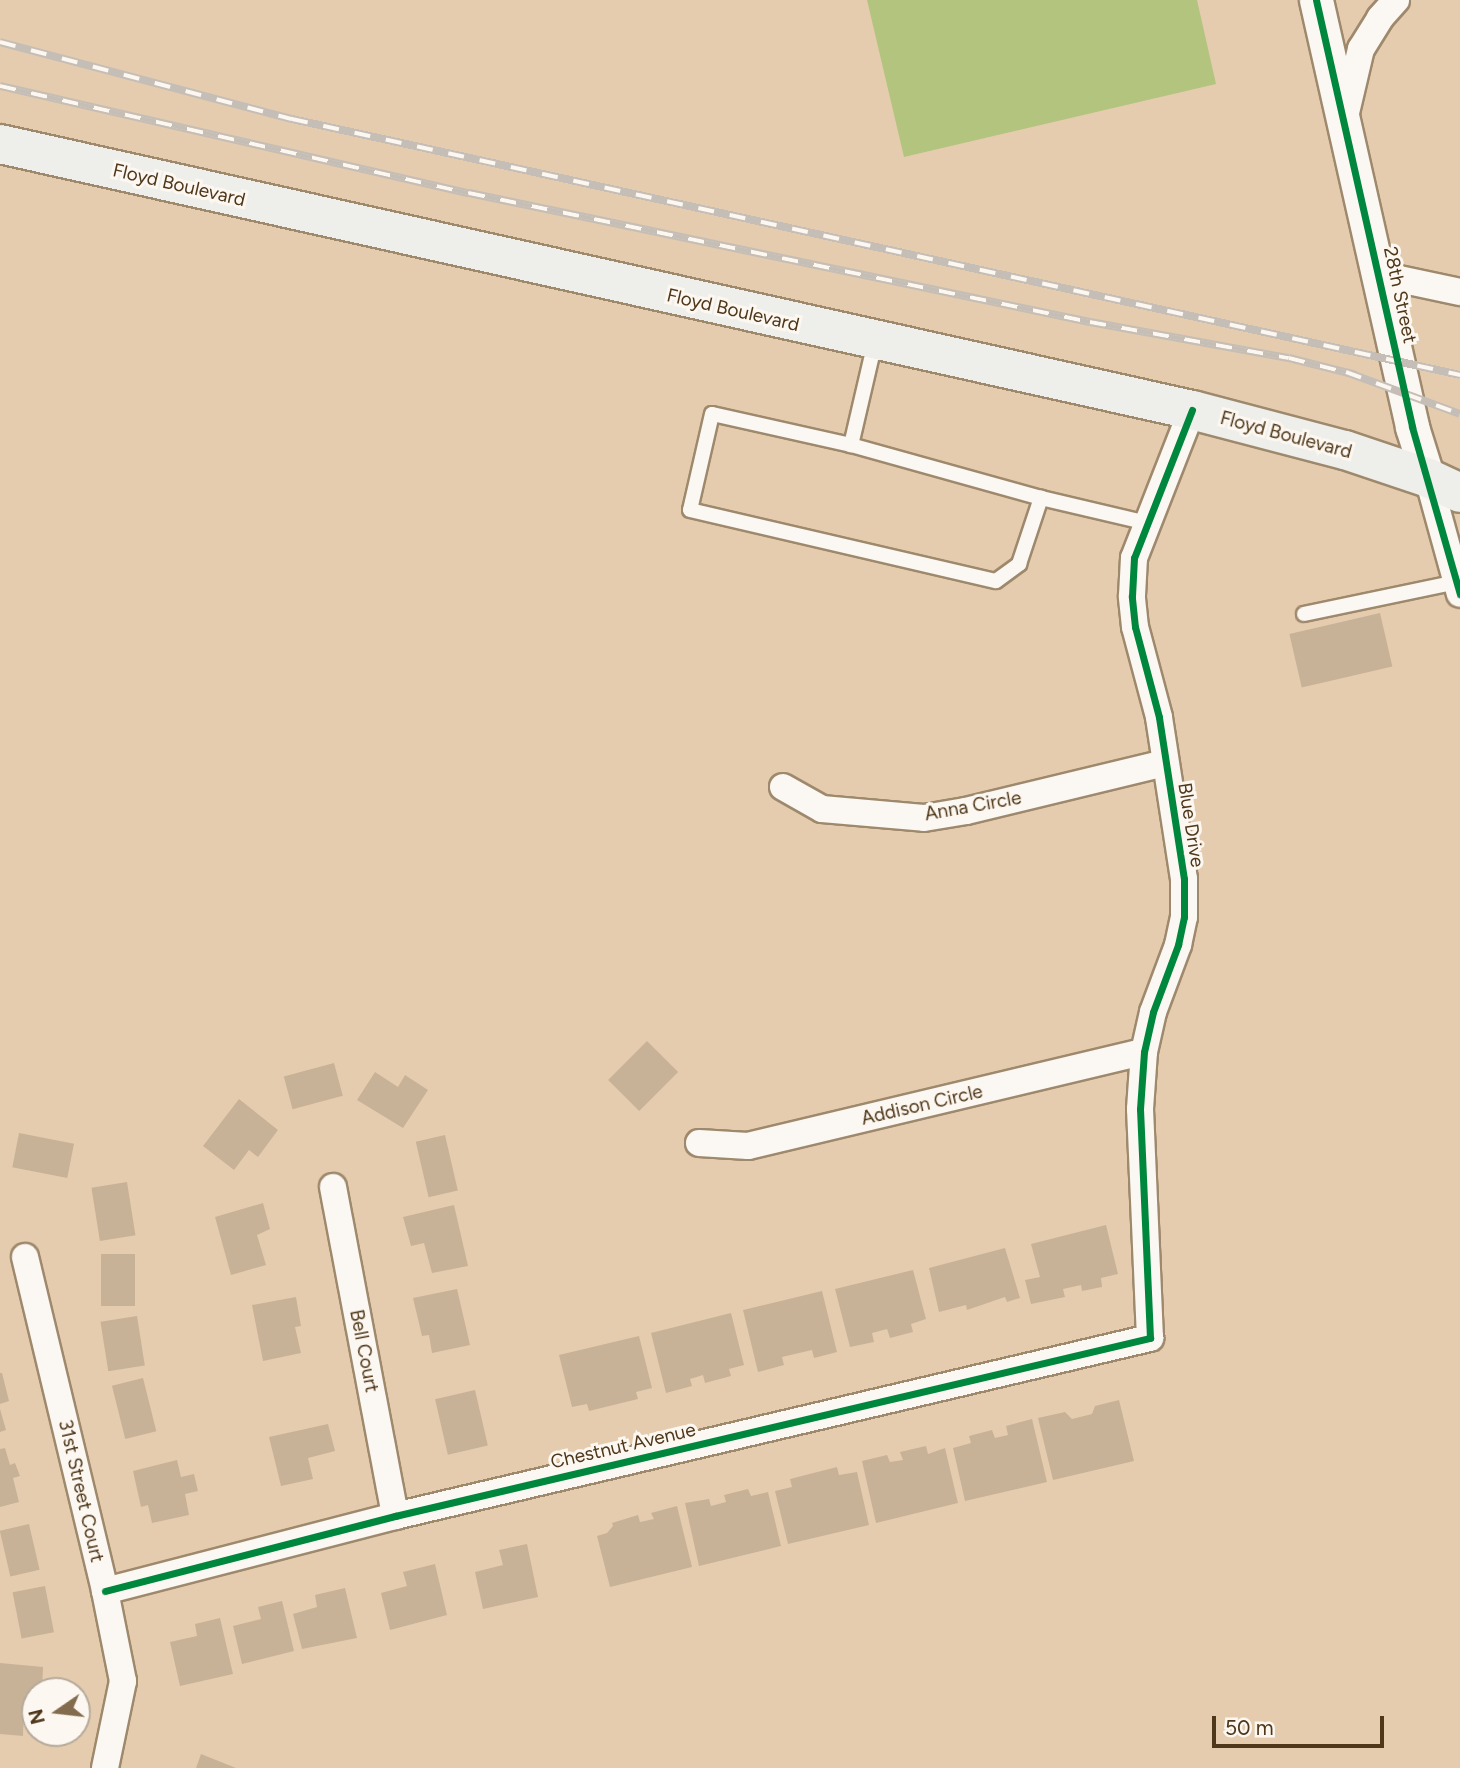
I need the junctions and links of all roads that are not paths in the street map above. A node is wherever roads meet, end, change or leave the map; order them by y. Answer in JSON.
{"nodes":[{"id":1,"x":1316,"y":0,"type":"edge"},
{"id":2,"x":1396,"y":0,"type":"edge"},
{"id":3,"x":1345,"y":117,"type":"junction"},
{"id":4,"x":0,"y":144,"type":"edge"},
{"id":5,"x":1380,"y":275,"type":"junction"},
{"id":6,"x":1460,"y":292,"type":"edge"},
{"id":7,"x":875,"y":342,"type":"junction"},
{"id":8,"x":1192,"y":410,"type":"junction"},
{"id":9,"x":850,"y":445,"type":"junction"},
{"id":10,"x":1444,"y":485,"type":"edge"},
{"id":11,"x":1041,"y":498,"type":"junction"},
{"id":12,"x":1148,"y":523,"type":"junction"},
{"id":13,"x":1458,"y":588,"type":"edge"},
{"id":14,"x":1304,"y":614,"type":"dead end"},
{"id":15,"x":1165,"y":763,"type":"junction"},
{"id":16,"x":783,"y":787,"type":"dead end"},
{"id":17,"x":1144,"y":1052,"type":"junction"},
{"id":18,"x":699,"y":1143,"type":"dead end"},
{"id":19,"x":333,"y":1186,"type":"dead end"},
{"id":20,"x":25,"y":1257,"type":"dead end"},
{"id":21,"x":1150,"y":1338,"type":"joint"},
{"id":22,"x":395,"y":1516,"type":"junction"},
{"id":23,"x":105,"y":1591,"type":"junction"},
{"id":24,"x":105,"y":1768,"type":"edge"}],
"edges":[{"from":1,"to":3,"type":"street","name":"28th Street"},
{"from":2,"to":3,"type":"street"},
{"from":3,"to":5,"type":"street","name":"28th Street"},
{"from":4,"to":7,"type":"main road","name":"Floyd Boulevard"},
{"from":5,"to":6,"type":"street"},
{"from":5,"to":10,"type":"street","name":"28th Street"},
{"from":7,"to":8,"type":"main road","name":"Floyd Boulevard"},
{"from":7,"to":9,"type":"lane"},
{"from":8,"to":10,"type":"main road","name":"Floyd Boulevard"},
{"from":8,"to":12,"type":"street","name":"Blue Drive"},
{"from":9,"to":11,"type":"lane"},
{"from":9,"to":11,"type":"lane"},
{"from":10,"to":13,"type":"street","name":"28th Street"},
{"from":11,"to":12,"type":"lane"},
{"from":12,"to":15,"type":"street","name":"Blue Drive"},
{"from":13,"to":14,"type":"lane"},
{"from":15,"to":16,"type":"street","name":"Anna Circle"},
{"from":15,"to":17,"type":"street","name":"Blue Drive"},
{"from":17,"to":18,"type":"street","name":"Addison Circle"},
{"from":17,"to":21,"type":"street","name":"Blue Drive"},
{"from":19,"to":22,"type":"street","name":"Bell Court"},
{"from":20,"to":23,"type":"street","name":"31st Street Court"},
{"from":21,"to":22,"type":"street","name":"Chestnut Avenue"},
{"from":22,"to":23,"type":"street","name":"Chestnut Avenue"},
{"from":23,"to":24,"type":"street","name":"31st Street Court"}]}
